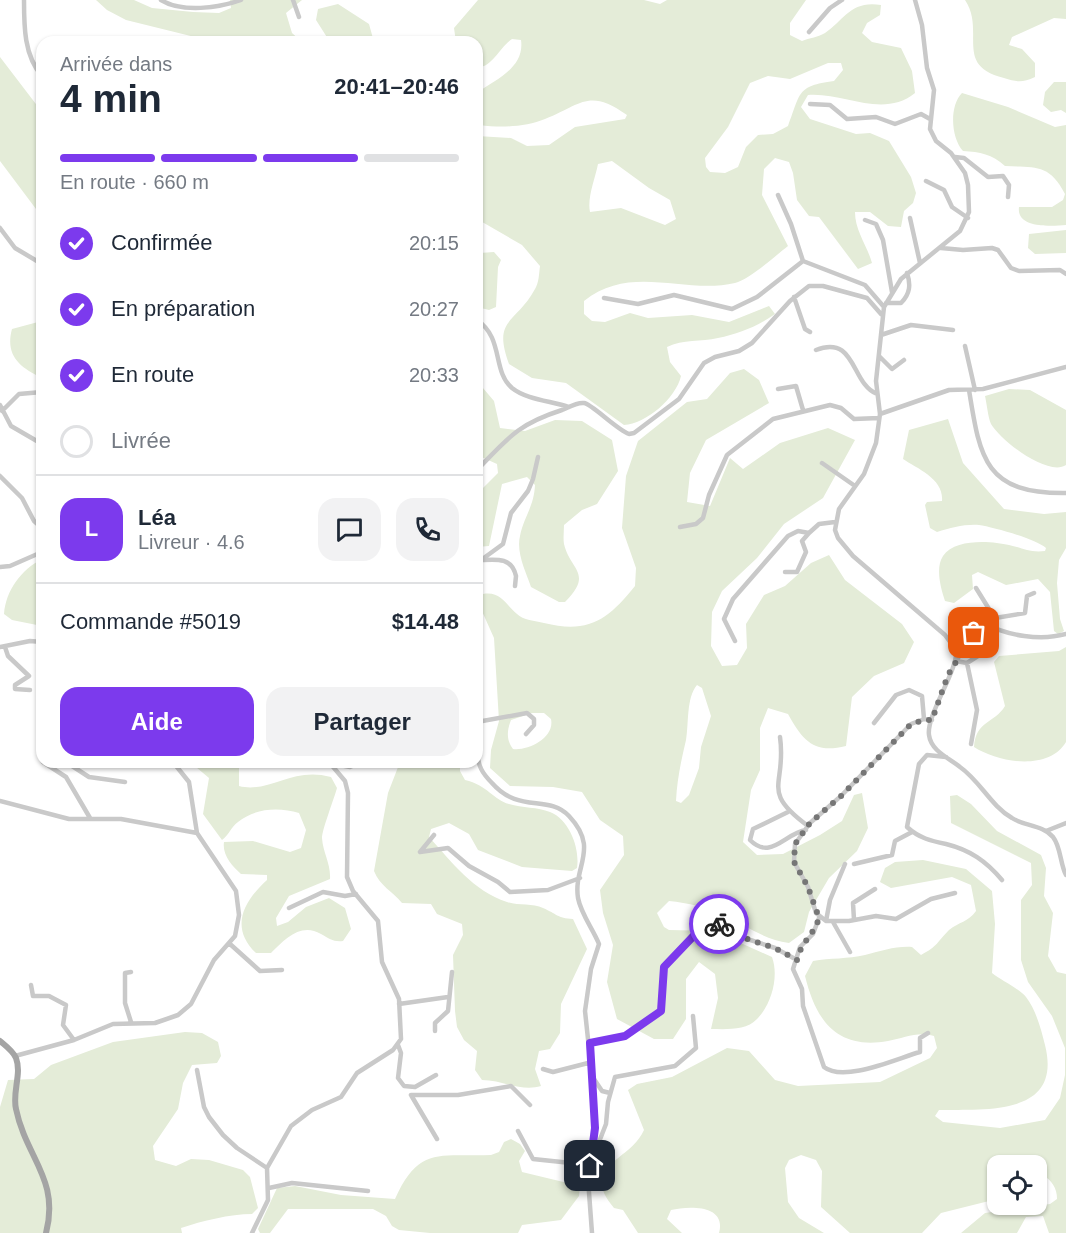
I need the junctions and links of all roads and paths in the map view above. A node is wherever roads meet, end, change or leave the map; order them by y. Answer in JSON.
{"nodes":[{"id":1,"x":24,"y":0,"type":"edge"},
{"id":2,"x":161,"y":0,"type":"edge"},
{"id":3,"x":241,"y":0,"type":"edge"},
{"id":4,"x":293,"y":0,"type":"edge"},
{"id":5,"x":842,"y":0,"type":"edge"},
{"id":6,"x":915,"y":0,"type":"edge"},
{"id":7,"x":299,"y":17,"type":"dead end"},
{"id":8,"x":809,"y":32,"type":"dead end"},
{"id":9,"x":36,"y":68,"type":"edge"},
{"id":10,"x":810,"y":104,"type":"dead end"},
{"id":11,"x":930,"y":119,"type":"junction"},
{"id":12,"x":955,"y":157,"type":"junction"},
{"id":13,"x":926,"y":181,"type":"dead end"},
{"id":14,"x":778,"y":195,"type":"dead end"},
{"id":15,"x":1008,"y":197,"type":"dead end"},
{"id":16,"x":910,"y":218,"type":"dead end"},
{"id":17,"x":968,"y":218,"type":"junction"},
{"id":18,"x":865,"y":220,"type":"dead end"},
{"id":19,"x":0,"y":228,"type":"edge"},
{"id":20,"x":941,"y":248,"type":"junction"},
{"id":21,"x":36,"y":260,"type":"edge"},
{"id":22,"x":803,"y":261,"type":"junction"},
{"id":23,"x":920,"y":263,"type":"junction"},
{"id":24,"x":907,"y":273,"type":"junction"},
{"id":25,"x":1066,"y":273,"type":"edge"},
{"id":26,"x":892,"y":292,"type":"junction"},
{"id":27,"x":794,"y":297,"type":"junction"},
{"id":28,"x":604,"y":298,"type":"dead end"},
{"id":29,"x":885,"y":305,"type":"junction"},
{"id":30,"x":881,"y":314,"type":"junction"},
{"id":31,"x":483,"y":325,"type":"edge"},
{"id":32,"x":953,"y":330,"type":"dead end"},
{"id":33,"x":810,"y":332,"type":"dead end"},
{"id":34,"x":881,"y":335,"type":"junction"},
{"id":35,"x":965,"y":346,"type":"dead end"},
{"id":36,"x":816,"y":350,"type":"dead end"},
{"id":37,"x":879,"y":356,"type":"junction"},
{"id":38,"x":904,"y":360,"type":"dead end"},
{"id":39,"x":1065,"y":367,"type":"edge"},
{"id":40,"x":1066,"y":376,"type":"edge"},
{"id":41,"x":778,"y":389,"type":"dead end"},
{"id":42,"x":969,"y":390,"type":"junction"},
{"id":43,"x":975,"y":390,"type":"junction"},
{"id":44,"x":36,"y":393,"type":"edge"},
{"id":45,"x":877,"y":394,"type":"junction"},
{"id":46,"x":569,"y":407,"type":"junction"},
{"id":47,"x":1,"y":408,"type":"edge"},
{"id":48,"x":803,"y":410,"type":"junction"},
{"id":49,"x":879,"y":416,"type":"junction"},
{"id":50,"x":36,"y":441,"type":"edge"},
{"id":51,"x":538,"y":457,"type":"dead end"},
{"id":52,"x":483,"y":463,"type":"edge"},
{"id":53,"x":822,"y":463,"type":"dead end"},
{"id":54,"x":0,"y":476,"type":"edge"},
{"id":55,"x":855,"y":486,"type":"junction"},
{"id":56,"x":1066,"y":493,"type":"edge"},
{"id":57,"x":835,"y":522,"type":"junction"},
{"id":58,"x":36,"y":523,"type":"edge"},
{"id":59,"x":680,"y":527,"type":"dead end"},
{"id":60,"x":808,"y":533,"type":"junction"},
{"id":61,"x":36,"y":555,"type":"edge"},
{"id":62,"x":483,"y":560,"type":"joint"},
{"id":63,"x":0,"y":567,"type":"edge"},
{"id":64,"x":785,"y":572,"type":"dead end"},
{"id":65,"x":515,"y":586,"type":"dead end"},
{"id":66,"x":976,"y":588,"type":"dead end"},
{"id":67,"x":1034,"y":594,"type":"dead end"},
{"id":68,"x":994,"y":617,"type":"junction"},
{"id":69,"x":984,"y":623,"type":"junction"},
{"id":70,"x":1066,"y":634,"type":"edge"},
{"id":71,"x":735,"y":641,"type":"dead end"},
{"id":72,"x":36,"y":642,"type":"edge"},
{"id":73,"x":2,"y":647,"type":"edge"},
{"id":74,"x":992,"y":647,"type":"dead end"},
{"id":75,"x":956,"y":661,"type":"junction"},
{"id":76,"x":967,"y":663,"type":"junction"},
{"id":77,"x":30,"y":690,"type":"dead end"},
{"id":78,"x":924,"y":720,"type":"junction"},
{"id":79,"x":932,"y":720,"type":"junction"},
{"id":80,"x":483,"y":721,"type":"edge"},
{"id":81,"x":874,"y":723,"type":"dead end"},
{"id":82,"x":526,"y":734,"type":"dead end"},
{"id":83,"x":780,"y":737,"type":"dead end"},
{"id":84,"x":971,"y":744,"type":"dead end"},
{"id":85,"x":946,"y":757,"type":"junction"},
{"id":86,"x":53,"y":768,"type":"edge"},
{"id":87,"x":75,"y":768,"type":"edge"},
{"id":88,"x":178,"y":768,"type":"edge"},
{"id":89,"x":334,"y":768,"type":"edge"},
{"id":90,"x":481,"y":768,"type":"edge"},
{"id":91,"x":125,"y":782,"type":"dead end"},
{"id":92,"x":0,"y":801,"type":"edge"},
{"id":93,"x":788,"y":812,"type":"junction"},
{"id":94,"x":90,"y":818,"type":"junction"},
{"id":95,"x":1066,"y":824,"type":"edge"},
{"id":96,"x":807,"y":828,"type":"junction"},
{"id":97,"x":1046,"y":831,"type":"junction"},
{"id":98,"x":912,"y":832,"type":"junction"},
{"id":99,"x":197,"y":833,"type":"junction"},
{"id":100,"x":434,"y":835,"type":"dead end"},
{"id":101,"x":846,"y":864,"type":"dead end"},
{"id":102,"x":854,"y":864,"type":"dead end"},
{"id":103,"x":1066,"y":876,"type":"edge"},
{"id":104,"x":580,"y":878,"type":"junction"},
{"id":105,"x":1002,"y":880,"type":"dead end"},
{"id":106,"x":875,"y":889,"type":"dead end"},
{"id":107,"x":955,"y":893,"type":"dead end"},
{"id":108,"x":356,"y":894,"type":"junction"},
{"id":109,"x":289,"y":908,"type":"dead end"},
{"id":110,"x":819,"y":918,"type":"junction"},
{"id":111,"x":854,"y":920,"type":"junction"},
{"id":112,"x":826,"y":921,"type":"junction"},
{"id":113,"x":833,"y":922,"type":"junction"},
{"id":114,"x":230,"y":944,"type":"junction"},
{"id":115,"x":850,"y":952,"type":"dead end"},
{"id":116,"x":797,"y":960,"type":"junction"},
{"id":117,"x":282,"y":970,"type":"dead end"},
{"id":118,"x":131,"y":972,"type":"dead end"},
{"id":119,"x":452,"y":972,"type":"dead end"},
{"id":120,"x":31,"y":986,"type":"dead end"},
{"id":121,"x":448,"y":997,"type":"junction"},
{"id":122,"x":399,"y":1004,"type":"junction"},
{"id":123,"x":693,"y":1016,"type":"dead end"},
{"id":124,"x":131,"y":1022,"type":"junction"},
{"id":125,"x":435,"y":1031,"type":"dead end"},
{"id":126,"x":928,"y":1033,"type":"dead end"},
{"id":127,"x":74,"y":1040,"type":"junction"},
{"id":128,"x":0,"y":1041,"type":"edge"},
{"id":129,"x":590,"y":1043,"type":"junction"},
{"id":130,"x":398,"y":1045,"type":"junction"},
{"id":131,"x":15,"y":1056,"type":"junction"},
{"id":132,"x":592,"y":1062,"type":"junction"},
{"id":133,"x":543,"y":1069,"type":"dead end"},
{"id":134,"x":197,"y":1070,"type":"dead end"},
{"id":135,"x":436,"y":1075,"type":"dead end"},
{"id":136,"x":593,"y":1078,"type":"junction"},
{"id":137,"x":408,"y":1088,"type":"junction"},
{"id":138,"x":610,"y":1093,"type":"junction"},
{"id":139,"x":411,"y":1095,"type":"junction"},
{"id":140,"x":530,"y":1105,"type":"dead end"},
{"id":141,"x":518,"y":1131,"type":"dead end"},
{"id":142,"x":437,"y":1139,"type":"dead end"},
{"id":143,"x":590,"y":1166,"type":"junction"},
{"id":144,"x":267,"y":1168,"type":"junction"},
{"id":145,"x":269,"y":1188,"type":"junction"},
{"id":146,"x":368,"y":1191,"type":"dead end"},
{"id":147,"x":46,"y":1233,"type":"edge"},
{"id":148,"x":252,"y":1233,"type":"edge"},
{"id":149,"x":592,"y":1233,"type":"edge"}],
"edges":[{"from":1,"to":9,"type":"street"},
{"from":2,"to":3,"type":"street"},
{"from":4,"to":7,"type":"street"},
{"from":5,"to":8,"type":"street"},
{"from":6,"to":11,"type":"street"},
{"from":10,"to":11,"type":"street"},
{"from":11,"to":12,"type":"street"},
{"from":12,"to":15,"type":"street"},
{"from":12,"to":17,"type":"street"},
{"from":13,"to":17,"type":"street"},
{"from":14,"to":22,"type":"street"},
{"from":16,"to":23,"type":"street"},
{"from":17,"to":20,"type":"street"},
{"from":18,"to":26,"type":"street"},
{"from":19,"to":21,"type":"street"},
{"from":20,"to":23,"type":"street"},
{"from":20,"to":25,"type":"street"},
{"from":22,"to":28,"type":"street"},
{"from":22,"to":29,"type":"street"},
{"from":23,"to":24,"type":"street"},
{"from":24,"to":26,"type":"street"},
{"from":24,"to":29,"type":"street"},
{"from":26,"to":29,"type":"street"},
{"from":27,"to":30,"type":"street"},
{"from":27,"to":33,"type":"street"},
{"from":27,"to":46,"type":"street"},
{"from":29,"to":30,"type":"street"},
{"from":30,"to":34,"type":"street"},
{"from":31,"to":46,"type":"street"},
{"from":32,"to":34,"type":"street"},
{"from":34,"to":37,"type":"street"},
{"from":35,"to":43,"type":"street"},
{"from":36,"to":45,"type":"street"},
{"from":37,"to":38,"type":"street"},
{"from":37,"to":45,"type":"street"},
{"from":39,"to":40,"type":"street"},
{"from":39,"to":43,"type":"street"},
{"from":41,"to":48,"type":"street"},
{"from":42,"to":43,"type":"street"},
{"from":42,"to":49,"type":"street"},
{"from":42,"to":56,"type":"street"},
{"from":44,"to":47,"type":"street"},
{"from":45,"to":49,"type":"street"},
{"from":46,"to":52,"type":"street"},
{"from":47,"to":50,"type":"street"},
{"from":48,"to":49,"type":"street"},
{"from":48,"to":59,"type":"street"},
{"from":49,"to":55,"type":"street"},
{"from":51,"to":62,"type":"street"},
{"from":53,"to":55,"type":"street"},
{"from":54,"to":58,"type":"street"},
{"from":55,"to":57,"type":"street"},
{"from":57,"to":60,"type":"street"},
{"from":57,"to":75,"type":"street"},
{"from":60,"to":64,"type":"street"},
{"from":60,"to":71,"type":"street"},
{"from":61,"to":63,"type":"street"},
{"from":62,"to":65,"type":"street"},
{"from":66,"to":68,"type":"street"},
{"from":67,"to":68,"type":"street"},
{"from":68,"to":69,"type":"street"},
{"from":69,"to":70,"type":"street"},
{"from":69,"to":75,"type":"street"},
{"from":72,"to":73,"type":"street"},
{"from":73,"to":77,"type":"street"},
{"from":74,"to":76,"type":"street"},
{"from":75,"to":76,"type":"street"},
{"from":75,"to":79,"type":"street"},
{"from":76,"to":84,"type":"street"},
{"from":78,"to":79,"type":"street"},
{"from":78,"to":81,"type":"street"},
{"from":78,"to":96,"type":"street"},
{"from":79,"to":85,"type":"street"},
{"from":80,"to":82,"type":"street"},
{"from":83,"to":93,"type":"street"},
{"from":85,"to":97,"type":"street"},
{"from":85,"to":98,"type":"street"},
{"from":86,"to":94,"type":"street"},
{"from":87,"to":91,"type":"street"},
{"from":88,"to":99,"type":"street"},
{"from":89,"to":108,"type":"street"},
{"from":90,"to":104,"type":"street"},
{"from":92,"to":94,"type":"street"},
{"from":93,"to":96,"type":"street"},
{"from":93,"to":96,"type":"street"},
{"from":94,"to":99,"type":"street"},
{"from":95,"to":97,"type":"street"},
{"from":96,"to":110,"type":"street"},
{"from":97,"to":103,"type":"street"},
{"from":98,"to":102,"type":"street"},
{"from":98,"to":105,"type":"street"},
{"from":99,"to":114,"type":"street"},
{"from":100,"to":104,"type":"street"},
{"from":101,"to":112,"type":"street"},
{"from":104,"to":129,"type":"street"},
{"from":106,"to":111,"type":"street"},
{"from":107,"to":111,"type":"street"},
{"from":108,"to":109,"type":"street"},
{"from":108,"to":122,"type":"street"},
{"from":110,"to":112,"type":"street"},
{"from":110,"to":116,"type":"street"},
{"from":111,"to":113,"type":"street"},
{"from":112,"to":113,"type":"street"},
{"from":113,"to":115,"type":"street"},
{"from":114,"to":117,"type":"street"},
{"from":114,"to":124,"type":"street"},
{"from":116,"to":126,"type":"street"},
{"from":116,"to":129,"type":"street"},
{"from":118,"to":124,"type":"street"},
{"from":119,"to":121,"type":"street"},
{"from":120,"to":127,"type":"street"},
{"from":121,"to":122,"type":"street"},
{"from":121,"to":125,"type":"street"},
{"from":122,"to":130,"type":"street"},
{"from":123,"to":138,"type":"street"},
{"from":124,"to":127,"type":"street"},
{"from":127,"to":131,"type":"street"},
{"from":128,"to":131,"type":"main road"},
{"from":129,"to":132,"type":"street"},
{"from":130,"to":137,"type":"street"},
{"from":130,"to":144,"type":"street"},
{"from":131,"to":147,"type":"main road"},
{"from":132,"to":133,"type":"street"},
{"from":132,"to":136,"type":"street"},
{"from":134,"to":144,"type":"street"},
{"from":135,"to":137,"type":"street"},
{"from":136,"to":138,"type":"street"},
{"from":136,"to":143,"type":"street"},
{"from":137,"to":139,"type":"street"},
{"from":138,"to":143,"type":"street"},
{"from":139,"to":140,"type":"street"},
{"from":139,"to":142,"type":"street"},
{"from":141,"to":143,"type":"street"},
{"from":143,"to":149,"type":"street"},
{"from":144,"to":145,"type":"street"},
{"from":145,"to":146,"type":"street"},
{"from":145,"to":148,"type":"street"}]}
